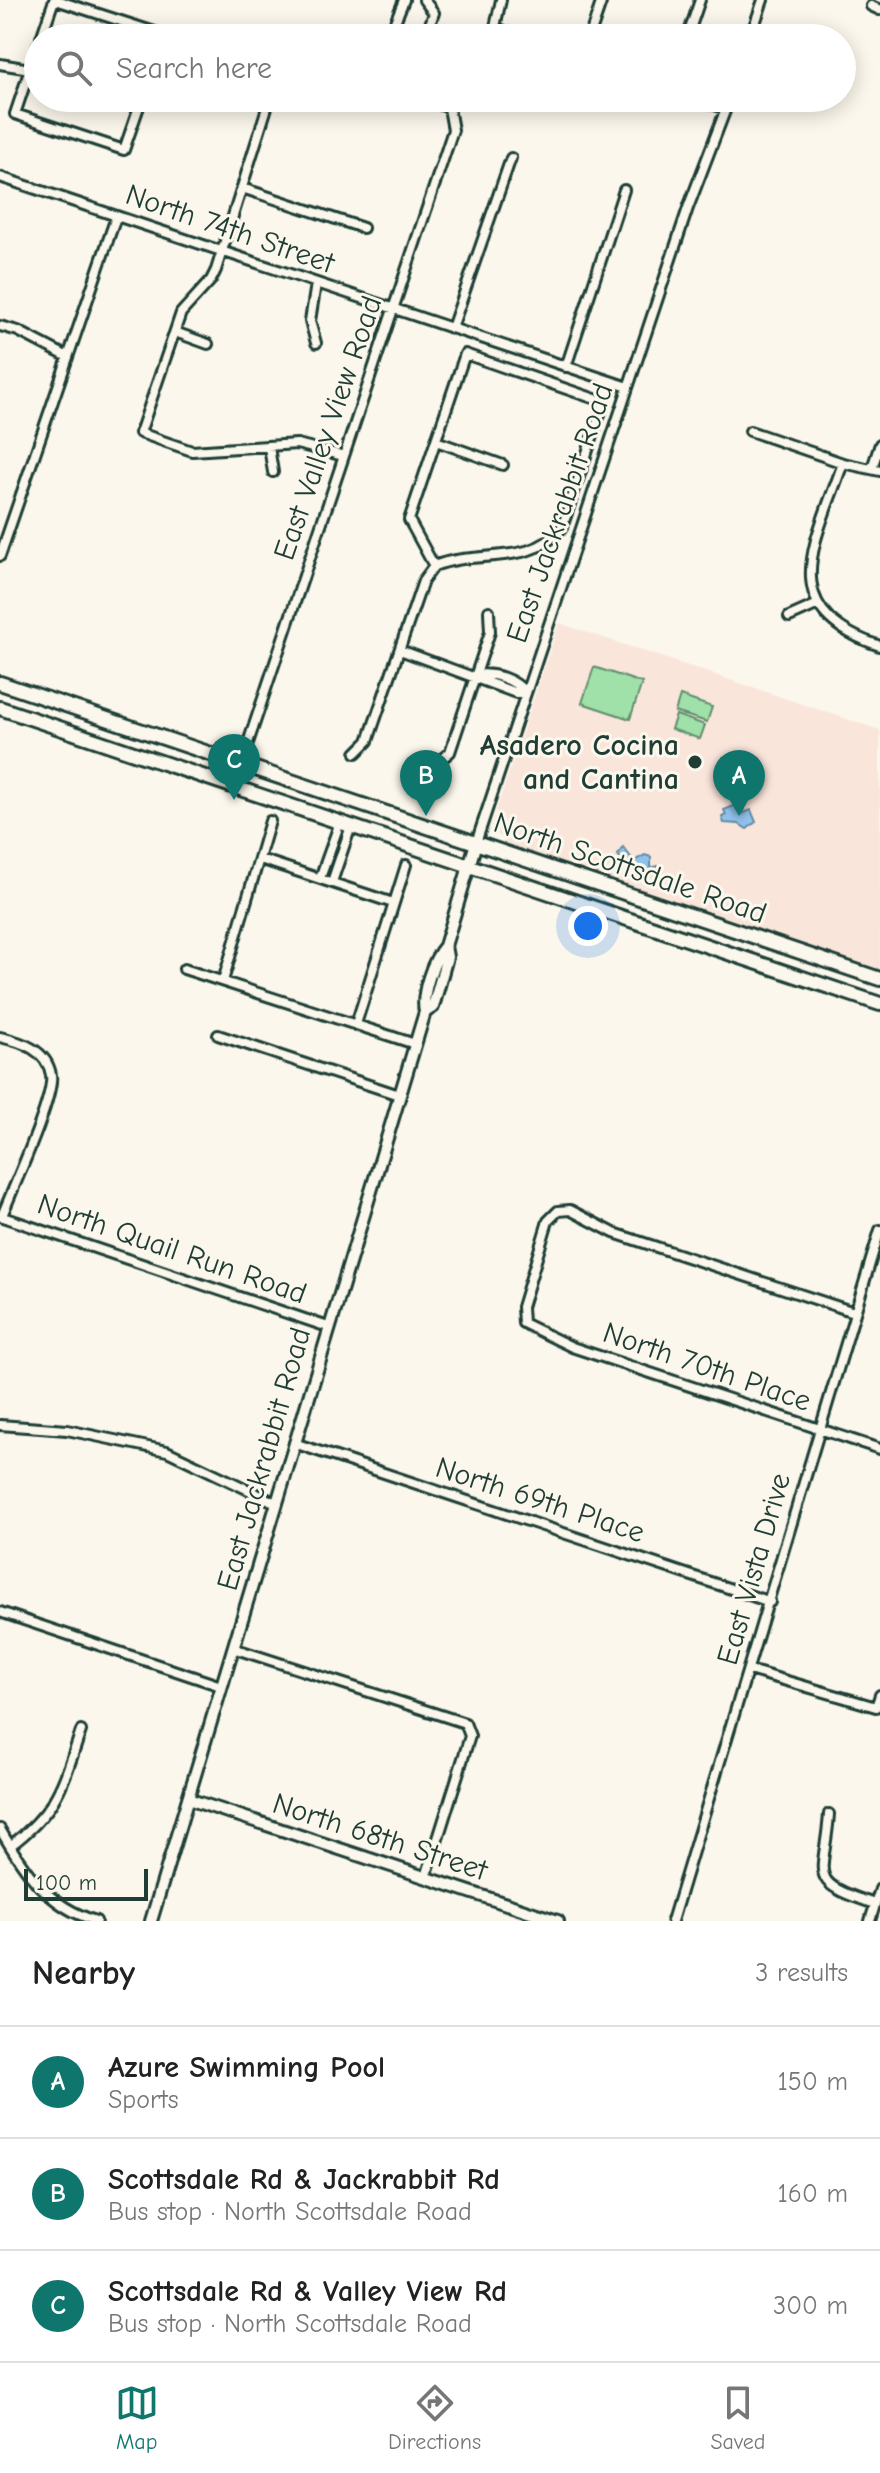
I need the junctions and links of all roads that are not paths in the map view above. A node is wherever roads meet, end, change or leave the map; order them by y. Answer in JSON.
{"nodes":[{"id":1,"x":55,"y":0,"type":"edge"},
{"id":2,"x":404,"y":0,"type":"edge"},
{"id":3,"x":424,"y":0,"type":"edge"},
{"id":4,"x":501,"y":0,"type":"edge"},
{"id":5,"x":602,"y":0,"type":"edge"},
{"id":6,"x":700,"y":0,"type":"edge"},
{"id":7,"x":763,"y":0,"type":"edge"},
{"id":8,"x":46,"y":24,"type":"edge"},
{"id":9,"x":126,"y":24,"type":"edge"},
{"id":10,"x":394,"y":24,"type":"edge"},
{"id":11,"x":430,"y":24,"type":"edge"},
{"id":12,"x":496,"y":24,"type":"edge"},
{"id":13,"x":594,"y":24,"type":"edge"},
{"id":14,"x":692,"y":24,"type":"edge"},
{"id":15,"x":755,"y":24,"type":"edge"},
{"id":16,"x":0,"y":64,"type":"edge"},
{"id":17,"x":24,"y":68,"type":"edge"},
{"id":18,"x":24,"y":87,"type":"edge"},
{"id":19,"x":137,"y":112,"type":"edge"},
{"id":20,"x":266,"y":112,"type":"edge"},
{"id":21,"x":450,"y":112,"type":"edge"},
{"id":22,"x":725,"y":112,"type":"edge"},
{"id":23,"x":511,"y":158,"type":"dead end"},
{"id":24,"x":0,"y":177,"type":"edge"},
{"id":25,"x":242,"y":188,"type":"junction"},
{"id":26,"x":624,"y":190,"type":"dead end"},
{"id":27,"x":116,"y":217,"type":"junction"},
{"id":28,"x":363,"y":228,"type":"dead end"},
{"id":29,"x":222,"y":251,"type":"junction"},
{"id":30,"x":316,"y":284,"type":"junction"},
{"id":31,"x":393,"y":309,"type":"junction"},
{"id":32,"x":0,"y":326,"type":"edge"},
{"id":33,"x":452,"y":328,"type":"junction"},
{"id":34,"x":175,"y":332,"type":"junction"},
{"id":35,"x":316,"y":343,"type":"dead end"},
{"id":36,"x":208,"y":344,"type":"dead end"},
{"id":37,"x":68,"y":357,"type":"junction"},
{"id":38,"x":566,"y":367,"type":"junction"},
{"id":39,"x":628,"y":387,"type":"junction"},
{"id":40,"x":750,"y":431,"type":"dead end"},
{"id":41,"x":436,"y":441,"type":"junction"},
{"id":42,"x":880,"y":444,"type":"edge"},
{"id":43,"x":269,"y":447,"type":"junction"},
{"id":44,"x":344,"y":456,"type":"junction"},
{"id":45,"x":843,"y":463,"type":"junction"},
{"id":46,"x":503,"y":465,"type":"dead end"},
{"id":47,"x":876,"y":470,"type":"edge"},
{"id":48,"x":273,"y":472,"type":"dead end"},
{"id":49,"x":0,"y":522,"type":"edge"},
{"id":50,"x":11,"y":526,"type":"junction"},
{"id":51,"x":0,"y":556,"type":"edge"},
{"id":52,"x":434,"y":566,"type":"junction"},
{"id":53,"x":816,"y":605,"type":"junction"},
{"id":54,"x":489,"y":611,"type":"dead end"},
{"id":55,"x":789,"y":617,"type":"dead end"},
{"id":56,"x":880,"y":646,"type":"edge"},
{"id":57,"x":400,"y":650,"type":"junction"},
{"id":58,"x":475,"y":675,"type":"junction"},
{"id":59,"x":0,"y":683,"type":"edge"},
{"id":60,"x":526,"y":693,"type":"junction"},
{"id":61,"x":0,"y":708,"type":"edge"},
{"id":62,"x":356,"y":753,"type":"dead end"},
{"id":63,"x":437,"y":763,"type":"dead end"},
{"id":64,"x":241,"y":764,"type":"junction"},
{"id":65,"x":270,"y":821,"type":"dead end"},
{"id":66,"x":345,"y":824,"type":"junction"},
{"id":67,"x":476,"y":843,"type":"junction"},
{"id":68,"x":260,"y":859,"type":"junction"},
{"id":69,"x":406,"y":865,"type":"dead end"},
{"id":70,"x":470,"y":866,"type":"junction"},
{"id":71,"x":320,"y":878,"type":"junction"},
{"id":72,"x":332,"y":882,"type":"junction"},
{"id":73,"x":393,"y":903,"type":"junction"},
{"id":74,"x":664,"y":906,"type":"junction"},
{"id":75,"x":724,"y":926,"type":"junction"},
{"id":76,"x":657,"y":929,"type":"junction"},
{"id":77,"x":714,"y":948,"type":"junction"},
{"id":78,"x":184,"y":969,"type":"dead end"},
{"id":79,"x":880,"y":979,"type":"edge"},
{"id":80,"x":223,"y":981,"type":"junction"},
{"id":81,"x":880,"y":1004,"type":"edge"},
{"id":82,"x":356,"y":1024,"type":"junction"},
{"id":83,"x":218,"y":1035,"type":"dead end"},
{"id":84,"x":0,"y":1037,"type":"edge"},
{"id":85,"x":415,"y":1044,"type":"junction"},
{"id":86,"x":399,"y":1095,"type":"junction"},
{"id":87,"x":1,"y":1216,"type":"edge"},
{"id":88,"x":880,"y":1230,"type":"edge"},
{"id":89,"x":854,"y":1312,"type":"junction"},
{"id":90,"x":328,"y":1327,"type":"junction"},
{"id":91,"x":0,"y":1425,"type":"edge"},
{"id":92,"x":819,"y":1430,"type":"junction"},
{"id":93,"x":294,"y":1443,"type":"junction"},
{"id":94,"x":880,"y":1449,"type":"edge"},
{"id":95,"x":276,"y":1503,"type":"junction"},
{"id":96,"x":770,"y":1602,"type":"junction"},
{"id":97,"x":0,"y":1612,"type":"edge"},
{"id":98,"x":233,"y":1648,"type":"junction"},
{"id":99,"x":749,"y":1670,"type":"junction"},
{"id":100,"x":221,"y":1686,"type":"junction"},
{"id":101,"x":880,"y":1695,"type":"edge"},
{"id":102,"x":81,"y":1731,"type":"dead end"},
{"id":103,"x":188,"y":1799,"type":"junction"},
{"id":104,"x":829,"y":1814,"type":"dead end"},
{"id":105,"x":0,"y":1829,"type":"edge"},
{"id":106,"x":10,"y":1846,"type":"junction"},
{"id":107,"x":426,"y":1877,"type":"junction"},
{"id":108,"x":880,"y":1889,"type":"edge"},
{"id":109,"x":875,"y":1904,"type":"junction"},
{"id":110,"x":96,"y":1921,"type":"edge"},
{"id":111,"x":151,"y":1921,"type":"edge"},
{"id":112,"x":558,"y":1921,"type":"edge"},
{"id":113,"x":672,"y":1921,"type":"edge"},
{"id":114,"x":870,"y":1921,"type":"edge"}],
"edges":[{"from":1,"to":8,"type":"street"},
{"from":1,"to":9,"type":"street"},
{"from":2,"to":10,"type":"street"},
{"from":3,"to":11,"type":"street"},
{"from":4,"to":12,"type":"street"},
{"from":5,"to":13,"type":"street"},
{"from":6,"to":14,"type":"street"},
{"from":7,"to":15,"type":"street"},
{"from":16,"to":17,"type":"street"},
{"from":18,"to":19,"type":"street"},
{"from":20,"to":25,"type":"street"},
{"from":21,"to":31,"type":"street","name":"East Valley View Road"},
{"from":22,"to":39,"type":"street","name":"East Jackrabbit Road"},
{"from":23,"to":33,"type":"street"},
{"from":24,"to":27,"type":"street","name":"North 74th Street"},
{"from":25,"to":28,"type":"street"},
{"from":25,"to":29,"type":"street"},
{"from":26,"to":38,"type":"street"},
{"from":27,"to":29,"type":"street","name":"North 74th Street"},
{"from":27,"to":37,"type":"street"},
{"from":29,"to":30,"type":"street","name":"North 74th Street"},
{"from":29,"to":34,"type":"street"},
{"from":30,"to":31,"type":"street","name":"North 74th Street"},
{"from":30,"to":35,"type":"street"},
{"from":31,"to":33,"type":"street","name":"North 74th Street"},
{"from":31,"to":44,"type":"street","name":"East Valley View Road"},
{"from":32,"to":37,"type":"street"},
{"from":33,"to":38,"type":"street","name":"North 74th Street"},
{"from":34,"to":36,"type":"street"},
{"from":34,"to":43,"type":"street"},
{"from":37,"to":50,"type":"street"},
{"from":38,"to":39,"type":"street","name":"North 74th Street"},
{"from":39,"to":60,"type":"street","name":"East Jackrabbit Road"},
{"from":40,"to":45,"type":"street"},
{"from":41,"to":46,"type":"street"},
{"from":41,"to":52,"type":"street"},
{"from":41,"to":52,"type":"street"},
{"from":42,"to":47,"type":"street"},
{"from":43,"to":44,"type":"street"},
{"from":43,"to":48,"type":"street"},
{"from":44,"to":64,"type":"street","name":"East Valley View Road"},
{"from":45,"to":47,"type":"street"},
{"from":45,"to":53,"type":"street"},
{"from":49,"to":50,"type":"street"},
{"from":50,"to":51,"type":"street"},
{"from":52,"to":57,"type":"street"},
{"from":53,"to":55,"type":"street"},
{"from":53,"to":56,"type":"street"},
{"from":54,"to":58,"type":"street"},
{"from":57,"to":58,"type":"street"},
{"from":57,"to":62,"type":"street"},
{"from":58,"to":60,"type":"street"},
{"from":58,"to":63,"type":"street"},
{"from":59,"to":64,"type":"main road","name":"North Scottsdale Road"},
{"from":60,"to":67,"type":"street","name":"East Jackrabbit Road"},
{"from":61,"to":66,"type":"main road","name":"North Scottsdale Road"},
{"from":64,"to":67,"type":"main road","name":"North Scottsdale Road"},
{"from":65,"to":68,"type":"street"},
{"from":66,"to":70,"type":"main road","name":"North Scottsdale Road"},
{"from":66,"to":71,"type":"street"},
{"from":66,"to":72,"type":"street"},
{"from":67,"to":70,"type":"street","name":"East Jackrabbit Road"},
{"from":67,"to":74,"type":"main road","name":"North Scottsdale Road"},
{"from":68,"to":71,"type":"street"},
{"from":68,"to":80,"type":"street"},
{"from":69,"to":73,"type":"street"},
{"from":70,"to":76,"type":"main road","name":"North Scottsdale Road"},
{"from":70,"to":85,"type":"street","name":"East Jackrabbit Road"},
{"from":71,"to":72,"type":"street"},
{"from":72,"to":73,"type":"street"},
{"from":73,"to":82,"type":"street"},
{"from":74,"to":75,"type":"main road","name":"North Scottsdale Road"},
{"from":74,"to":76,"type":"main road"},
{"from":75,"to":77,"type":"main road"},
{"from":75,"to":79,"type":"main road","name":"North Scottsdale Road"},
{"from":76,"to":77,"type":"main road","name":"North Scottsdale Road"},
{"from":77,"to":81,"type":"main road","name":"North Scottsdale Road"},
{"from":78,"to":80,"type":"street"},
{"from":80,"to":82,"type":"street"},
{"from":82,"to":85,"type":"street"},
{"from":83,"to":86,"type":"street"},
{"from":84,"to":87,"type":"street"},
{"from":85,"to":86,"type":"street","name":"East Jackrabbit Road"},
{"from":86,"to":90,"type":"street","name":"East Jackrabbit Road"},
{"from":87,"to":90,"type":"street","name":"North Quail Run Road"},
{"from":88,"to":89,"type":"street","name":"East Vista Drive"},
{"from":89,"to":92,"type":"street","name":"East Vista Drive"},
{"from":89,"to":92,"type":"street","name":"North 70th Place"},
{"from":90,"to":93,"type":"street","name":"East Jackrabbit Road"},
{"from":91,"to":95,"type":"street"},
{"from":92,"to":94,"type":"street","name":"North 70th Place"},
{"from":92,"to":96,"type":"street","name":"East Vista Drive"},
{"from":93,"to":95,"type":"street","name":"East Jackrabbit Road"},
{"from":93,"to":96,"type":"street","name":"North 69th Place"},
{"from":95,"to":98,"type":"street","name":"East Jackrabbit Road"},
{"from":96,"to":99,"type":"street","name":"East Vista Drive"},
{"from":97,"to":100,"type":"street"},
{"from":98,"to":100,"type":"street","name":"East Jackrabbit Road"},
{"from":98,"to":107,"type":"street"},
{"from":99,"to":101,"type":"street"},
{"from":99,"to":113,"type":"street","name":"East Vista Drive"},
{"from":100,"to":103,"type":"street","name":"East Jackrabbit Road"},
{"from":102,"to":106,"type":"street"},
{"from":103,"to":107,"type":"street","name":"North 68th Street"},
{"from":103,"to":111,"type":"street","name":"East Jackrabbit Road"},
{"from":104,"to":109,"type":"street"},
{"from":105,"to":106,"type":"street"},
{"from":106,"to":110,"type":"street"},
{"from":107,"to":112,"type":"street","name":"North 68th Street"},
{"from":108,"to":109,"type":"street"},
{"from":109,"to":114,"type":"street"}]}
